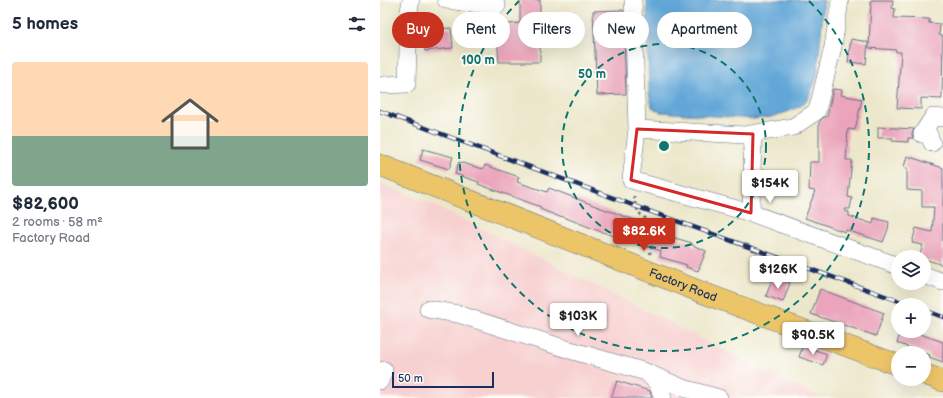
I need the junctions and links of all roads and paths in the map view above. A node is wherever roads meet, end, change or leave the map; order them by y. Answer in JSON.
{"nodes":[{"id":1,"x":411,"y":0,"type":"edge"},
{"id":2,"x":446,"y":0,"type":"edge"},
{"id":3,"x":633,"y":0,"type":"edge"},
{"id":4,"x":840,"y":0,"type":"edge"},
{"id":5,"x":497,"y":6,"type":"dead end"},
{"id":6,"x":384,"y":85,"type":"dead end"},
{"id":7,"x":943,"y":118,"type":"edge"},
{"id":8,"x":637,"y":129,"type":"junction"},
{"id":9,"x":753,"y":134,"type":"junction"},
{"id":10,"x":932,"y":143,"type":"dead end"},
{"id":11,"x":380,"y":165,"type":"edge"},
{"id":12,"x":631,"y":180,"type":"junction"},
{"id":13,"x":751,"y":213,"type":"junction"},
{"id":14,"x":891,"y":263,"type":"edge"},
{"id":15,"x":645,"y":270,"type":"junction"},
{"id":16,"x":931,"y":278,"type":"edge"},
{"id":17,"x":943,"y":282,"type":"edge"},
{"id":18,"x":428,"y":309,"type":"dead end"},
{"id":19,"x":891,"y":362,"type":"edge"},
{"id":20,"x":646,"y":372,"type":"junction"},
{"id":21,"x":931,"y":377,"type":"edge"},
{"id":22,"x":943,"y":381,"type":"edge"},
{"id":23,"x":663,"y":398,"type":"edge"},
{"id":24,"x":719,"y":398,"type":"edge"}],
"edges":[{"from":1,"to":6,"type":"street"},
{"from":2,"to":5,"type":"street"},
{"from":3,"to":8,"type":"street"},
{"from":4,"to":9,"type":"street"},
{"from":7,"to":10,"type":"street"},
{"from":8,"to":9,"type":"street"},
{"from":8,"to":12,"type":"street"},
{"from":9,"to":13,"type":"street"},
{"from":11,"to":15,"type":"main road","name":"Factory Road"},
{"from":12,"to":13,"type":"street"},
{"from":12,"to":15,"type":"path"},
{"from":13,"to":14,"type":"street"},
{"from":15,"to":19,"type":"main road","name":"Factory Road"},
{"from":16,"to":17,"type":"street"},
{"from":18,"to":20,"type":"street"},
{"from":20,"to":23,"type":"street"},
{"from":20,"to":24,"type":"street"},
{"from":21,"to":22,"type":"main road"}]}
